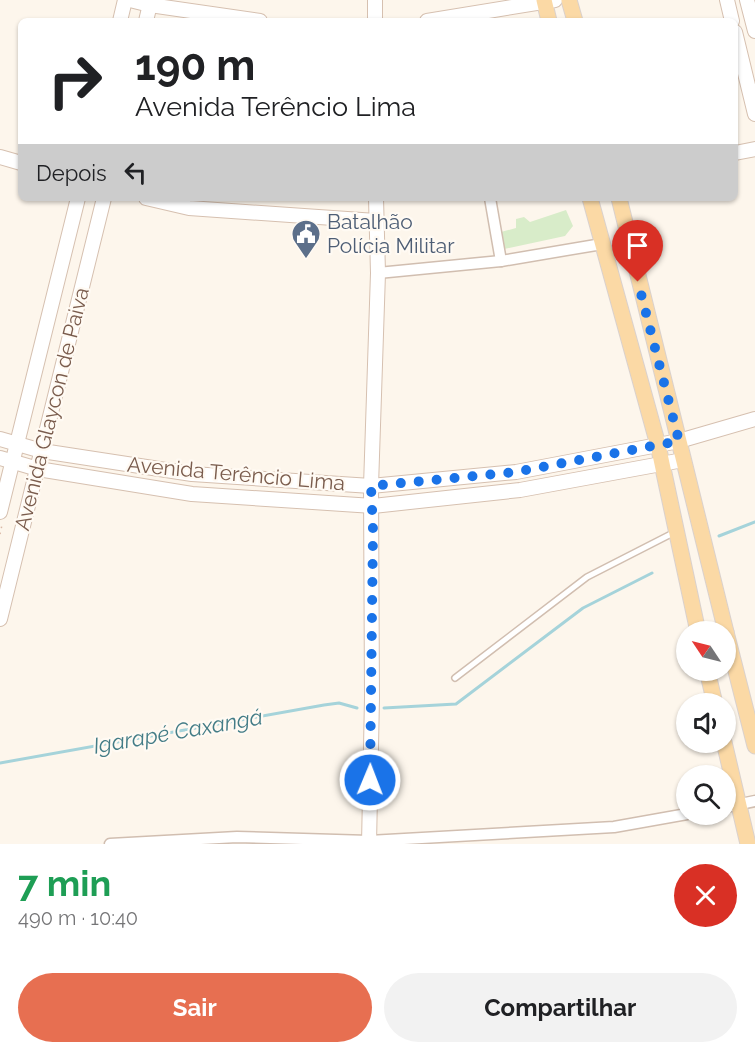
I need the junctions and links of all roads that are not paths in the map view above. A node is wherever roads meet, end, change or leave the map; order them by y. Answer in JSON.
{"nodes":[{"id":1,"x":125,"y":0,"type":"edge"},
{"id":2,"x":130,"y":0,"type":"edge"},
{"id":3,"x":375,"y":0,"type":"edge"},
{"id":4,"x":569,"y":0,"type":"edge"},
{"id":5,"x":727,"y":0,"type":"edge"},
{"id":6,"x":747,"y":0,"type":"edge"},
{"id":7,"x":548,"y":1,"type":"edge"},
{"id":8,"x":150,"y":2,"type":"edge"},
{"id":9,"x":121,"y":18,"type":"edge"},
{"id":10,"x":147,"y":18,"type":"edge"},
{"id":11,"x":243,"y":18,"type":"edge"},
{"id":12,"x":375,"y":18,"type":"edge"},
{"id":13,"x":445,"y":18,"type":"edge"},
{"id":14,"x":549,"y":18,"type":"edge"},
{"id":15,"x":573,"y":18,"type":"edge"},
{"id":16,"x":731,"y":18,"type":"edge"},
{"id":17,"x":755,"y":31,"type":"edge"},
{"id":18,"x":738,"y":44,"type":"edge"},
{"id":19,"x":755,"y":114,"type":"edge"},
{"id":20,"x":755,"y":149,"type":"edge"},
{"id":21,"x":738,"y":152,"type":"edge"},
{"id":22,"x":0,"y":157,"type":"edge"},
{"id":23,"x":18,"y":163,"type":"edge"},
{"id":24,"x":77,"y":201,"type":"edge"},
{"id":25,"x":103,"y":201,"type":"edge"},
{"id":26,"x":159,"y":201,"type":"edge"},
{"id":27,"x":376,"y":201,"type":"edge"},
{"id":28,"x":491,"y":201,"type":"edge"},
{"id":29,"x":592,"y":201,"type":"edge"},
{"id":30,"x":619,"y":201,"type":"edge"},
{"id":31,"x":376,"y":220,"type":"junction"},
{"id":32,"x":602,"y":244,"type":"junction"},
{"id":33,"x":501,"y":261,"type":"junction"},
{"id":34,"x":378,"y":273,"type":"junction"},
{"id":35,"x":755,"y":419,"type":"edge"},
{"id":36,"x":0,"y":439,"type":"edge"},
{"id":37,"x":679,"y":441,"type":"junction"},
{"id":38,"x":16,"y":444,"type":"junction"},
{"id":39,"x":658,"y":445,"type":"junction"},
{"id":40,"x":42,"y":451,"type":"junction"},
{"id":41,"x":6,"y":460,"type":"edge"},
{"id":42,"x":683,"y":460,"type":"junction"},
{"id":43,"x":661,"y":465,"type":"junction"},
{"id":44,"x":38,"y":469,"type":"junction"},
{"id":45,"x":153,"y":469,"type":"junction"},
{"id":46,"x":371,"y":486,"type":"junction"},
{"id":47,"x":149,"y":488,"type":"junction"},
{"id":48,"x":373,"y":507,"type":"junction"},
{"id":49,"x":0,"y":512,"type":"edge"},
{"id":50,"x":677,"y":535,"type":"junction"},
{"id":51,"x":0,"y":619,"type":"edge"},
{"id":52,"x":695,"y":621,"type":"edge"},
{"id":53,"x":723,"y":621,"type":"edge"},
{"id":54,"x":736,"y":672,"type":"edge"},
{"id":55,"x":455,"y":678,"type":"dead end"},
{"id":56,"x":755,"y":747,"type":"edge"},
{"id":57,"x":755,"y":801,"type":"edge"},
{"id":58,"x":736,"y":805,"type":"edge"},
{"id":59,"x":676,"y":816,"type":"edge"},
{"id":60,"x":736,"y":816,"type":"edge"},
{"id":61,"x":369,"y":843,"type":"edge"},
{"id":62,"x":110,"y":844,"type":"edge"},
{"id":63,"x":748,"y":844,"type":"edge"}],
"edges":[{"from":1,"to":9,"type":"main road"},
{"from":2,"to":8,"type":"main road"},
{"from":3,"to":12,"type":"main road"},
{"from":4,"to":15,"type":"main road"},
{"from":5,"to":16,"type":"main road"},
{"from":6,"to":17,"type":"main road"},
{"from":7,"to":13,"type":"main road"},
{"from":7,"to":14,"type":"main road"},
{"from":8,"to":10,"type":"main road"},
{"from":8,"to":11,"type":"main road"},
{"from":18,"to":19,"type":"main road"},
{"from":20,"to":21,"type":"main road"},
{"from":22,"to":23,"type":"main road"},
{"from":24,"to":38,"type":"main road","name":"Avenida Glaycon de Paiva"},
{"from":25,"to":40,"type":"main road","name":"Avenida Glaycon de Paiva"},
{"from":26,"to":31,"type":"main road"},
{"from":27,"to":31,"type":"main road"},
{"from":28,"to":33,"type":"street"},
{"from":29,"to":32,"type":"main road"},
{"from":30,"to":37,"type":"main road"},
{"from":31,"to":34,"type":"main road"},
{"from":32,"to":33,"type":"street"},
{"from":32,"to":39,"type":"main road"},
{"from":33,"to":34,"type":"street"},
{"from":34,"to":46,"type":"main road"},
{"from":35,"to":37,"type":"main road","name":"Avenida Terêncio Lima"},
{"from":36,"to":38,"type":"main road","name":"Avenida Terêncio Lima"},
{"from":37,"to":39,"type":"main road","name":"Avenida Terêncio Lima"},
{"from":37,"to":42,"type":"main road"},
{"from":38,"to":40,"type":"main road","name":"Avenida Terêncio Lima"},
{"from":38,"to":41,"type":"main road","name":"Avenida Glaycon de Paiva"},
{"from":39,"to":43,"type":"main road"},
{"from":39,"to":46,"type":"main road","name":"Avenida Terêncio Lima"},
{"from":40,"to":44,"type":"main road","name":"Avenida Glaycon de Paiva"},
{"from":40,"to":45,"type":"main road","name":"Avenida Terêncio Lima"},
{"from":41,"to":44,"type":"main road","name":"Avenida Terêncio Lima"},
{"from":41,"to":49,"type":"main road","name":"Avenida Glaycon de Paiva"},
{"from":42,"to":43,"type":"main road","name":"Avenida Terêncio Lima"},
{"from":42,"to":53,"type":"main road"},
{"from":43,"to":48,"type":"main road","name":"Avenida Terêncio Lima"},
{"from":43,"to":50,"type":"main road"},
{"from":44,"to":47,"type":"main road","name":"Avenida Terêncio Lima"},
{"from":44,"to":51,"type":"main road","name":"Avenida Glaycon de Paiva"},
{"from":45,"to":46,"type":"main road","name":"Avenida Terêncio Lima"},
{"from":45,"to":47,"type":"main road"},
{"from":46,"to":48,"type":"main road"},
{"from":47,"to":48,"type":"main road","name":"Avenida Terêncio Lima"},
{"from":48,"to":61,"type":"main road"},
{"from":50,"to":52,"type":"main road"},
{"from":50,"to":55,"type":"lane"},
{"from":54,"to":56,"type":"main road"},
{"from":57,"to":58,"type":"street"},
{"from":59,"to":61,"type":"street"},
{"from":60,"to":63,"type":"main road"},
{"from":61,"to":62,"type":"street"}]}
